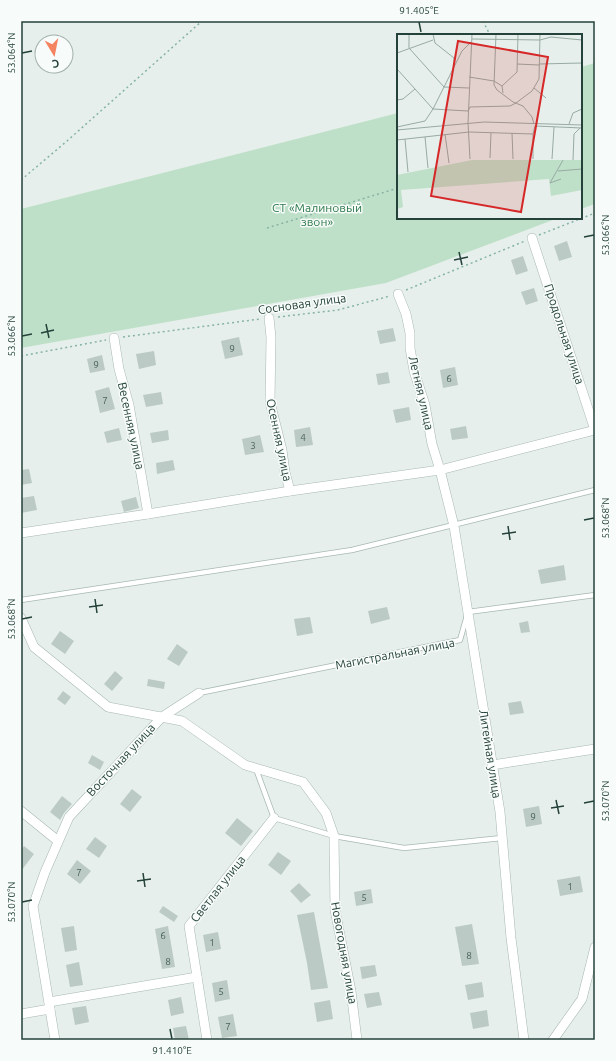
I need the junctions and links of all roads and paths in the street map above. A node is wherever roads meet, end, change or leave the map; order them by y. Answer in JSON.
{"nodes":[{"id":1,"x":202,"y":21,"type":"edge"},
{"id":2,"x":483,"y":21,"type":"edge"},
{"id":3,"x":490,"y":34,"type":"edge"},
{"id":4,"x":21,"y":180,"type":"edge"},
{"id":5,"x":397,"y":188,"type":"edge"},
{"id":6,"x":595,"y":213,"type":"edge"},
{"id":7,"x":582,"y":218,"type":"edge"},
{"id":8,"x":580,"y":219,"type":"edge"},
{"id":9,"x":267,"y":228,"type":"dead end"},
{"id":10,"x":532,"y":238,"type":"junction"},
{"id":11,"x":398,"y":294,"type":"junction"},
{"id":12,"x":269,"y":318,"type":"junction"},
{"id":13,"x":114,"y":338,"type":"junction"},
{"id":14,"x":21,"y":356,"type":"edge"},
{"id":15,"x":595,"y":430,"type":"edge"},
{"id":16,"x":440,"y":470,"type":"junction"},
{"id":17,"x":290,"y":490,"type":"junction"},
{"id":18,"x":595,"y":490,"type":"edge"},
{"id":19,"x":148,"y":514,"type":"junction"},
{"id":20,"x":454,"y":526,"type":"junction"},
{"id":21,"x":21,"y":533,"type":"edge"},
{"id":22,"x":595,"y":596,"type":"edge"},
{"id":23,"x":21,"y":600,"type":"edge"},
{"id":24,"x":468,"y":612,"type":"junction"},
{"id":25,"x":21,"y":618,"type":"edge"},
{"id":26,"x":198,"y":693,"type":"joint"},
{"id":27,"x":162,"y":717,"type":"junction"},
{"id":28,"x":595,"y":749,"type":"edge"},
{"id":29,"x":492,"y":765,"type":"junction"},
{"id":30,"x":255,"y":768,"type":"junction"},
{"id":31,"x":21,"y":811,"type":"edge"},
{"id":32,"x":274,"y":818,"type":"junction"},
{"id":33,"x":334,"y":836,"type":"junction"},
{"id":34,"x":502,"y":838,"type":"junction"},
{"id":35,"x":58,"y":841,"type":"junction"},
{"id":36,"x":595,"y":948,"type":"edge"},
{"id":37,"x":198,"y":977,"type":"junction"},
{"id":38,"x":49,"y":1005,"type":"junction"},
{"id":39,"x":21,"y":1014,"type":"edge"},
{"id":40,"x":55,"y":1040,"type":"edge"},
{"id":41,"x":208,"y":1040,"type":"edge"},
{"id":42,"x":357,"y":1040,"type":"edge"},
{"id":43,"x":524,"y":1040,"type":"edge"},
{"id":44,"x":553,"y":1040,"type":"edge"}],
"edges":[{"from":1,"to":4,"type":"path"},
{"from":2,"to":3,"type":"path"},
{"from":5,"to":9,"type":"path"},
{"from":6,"to":7,"type":"path","name":"Сосновая улица"},
{"from":8,"to":10,"type":"path","name":"Сосновая улица"},
{"from":10,"to":11,"type":"path","name":"Сосновая улица"},
{"from":10,"to":15,"type":"street","name":"Продольная улица"},
{"from":11,"to":12,"type":"path","name":"Сосновая улица"},
{"from":11,"to":16,"type":"street","name":"Летняя улица"},
{"from":12,"to":13,"type":"path","name":"Сосновая улица"},
{"from":12,"to":17,"type":"street","name":"Осенняя улица"},
{"from":13,"to":14,"type":"path","name":"Сосновая улица"},
{"from":13,"to":19,"type":"street","name":"Весенняя улица"},
{"from":15,"to":16,"type":"street"},
{"from":16,"to":17,"type":"street"},
{"from":16,"to":20,"type":"street","name":"Литейная улица"},
{"from":17,"to":19,"type":"street"},
{"from":18,"to":20,"type":"lane"},
{"from":19,"to":21,"type":"street"},
{"from":20,"to":23,"type":"lane"},
{"from":20,"to":24,"type":"street","name":"Литейная улица"},
{"from":22,"to":24,"type":"lane"},
{"from":24,"to":26,"type":"lane","name":"Магистральная улица"},
{"from":24,"to":29,"type":"street","name":"Литейная улица"},
{"from":25,"to":27,"type":"street","name":"Новогодняя улица"},
{"from":26,"to":27,"type":"street","name":"Восточная улица"},
{"from":27,"to":30,"type":"street","name":"Новогодняя улица"},
{"from":27,"to":35,"type":"street","name":"Восточная улица"},
{"from":28,"to":29,"type":"street"},
{"from":29,"to":34,"type":"street","name":"Литейная улица"},
{"from":30,"to":32,"type":"lane"},
{"from":30,"to":33,"type":"street","name":"Новогодняя улица"},
{"from":31,"to":35,"type":"street"},
{"from":32,"to":33,"type":"lane"},
{"from":32,"to":37,"type":"street","name":"Светлая улица"},
{"from":33,"to":34,"type":"lane"},
{"from":33,"to":42,"type":"street","name":"Новогодняя улица"},
{"from":34,"to":43,"type":"street","name":"Литейная улица"},
{"from":35,"to":38,"type":"street","name":"Восточная улица"},
{"from":36,"to":44,"type":"street"},
{"from":37,"to":38,"type":"street"},
{"from":37,"to":41,"type":"street","name":"Светлая улица"},
{"from":38,"to":39,"type":"street"},
{"from":38,"to":40,"type":"street","name":"Восточная улица"}]}
